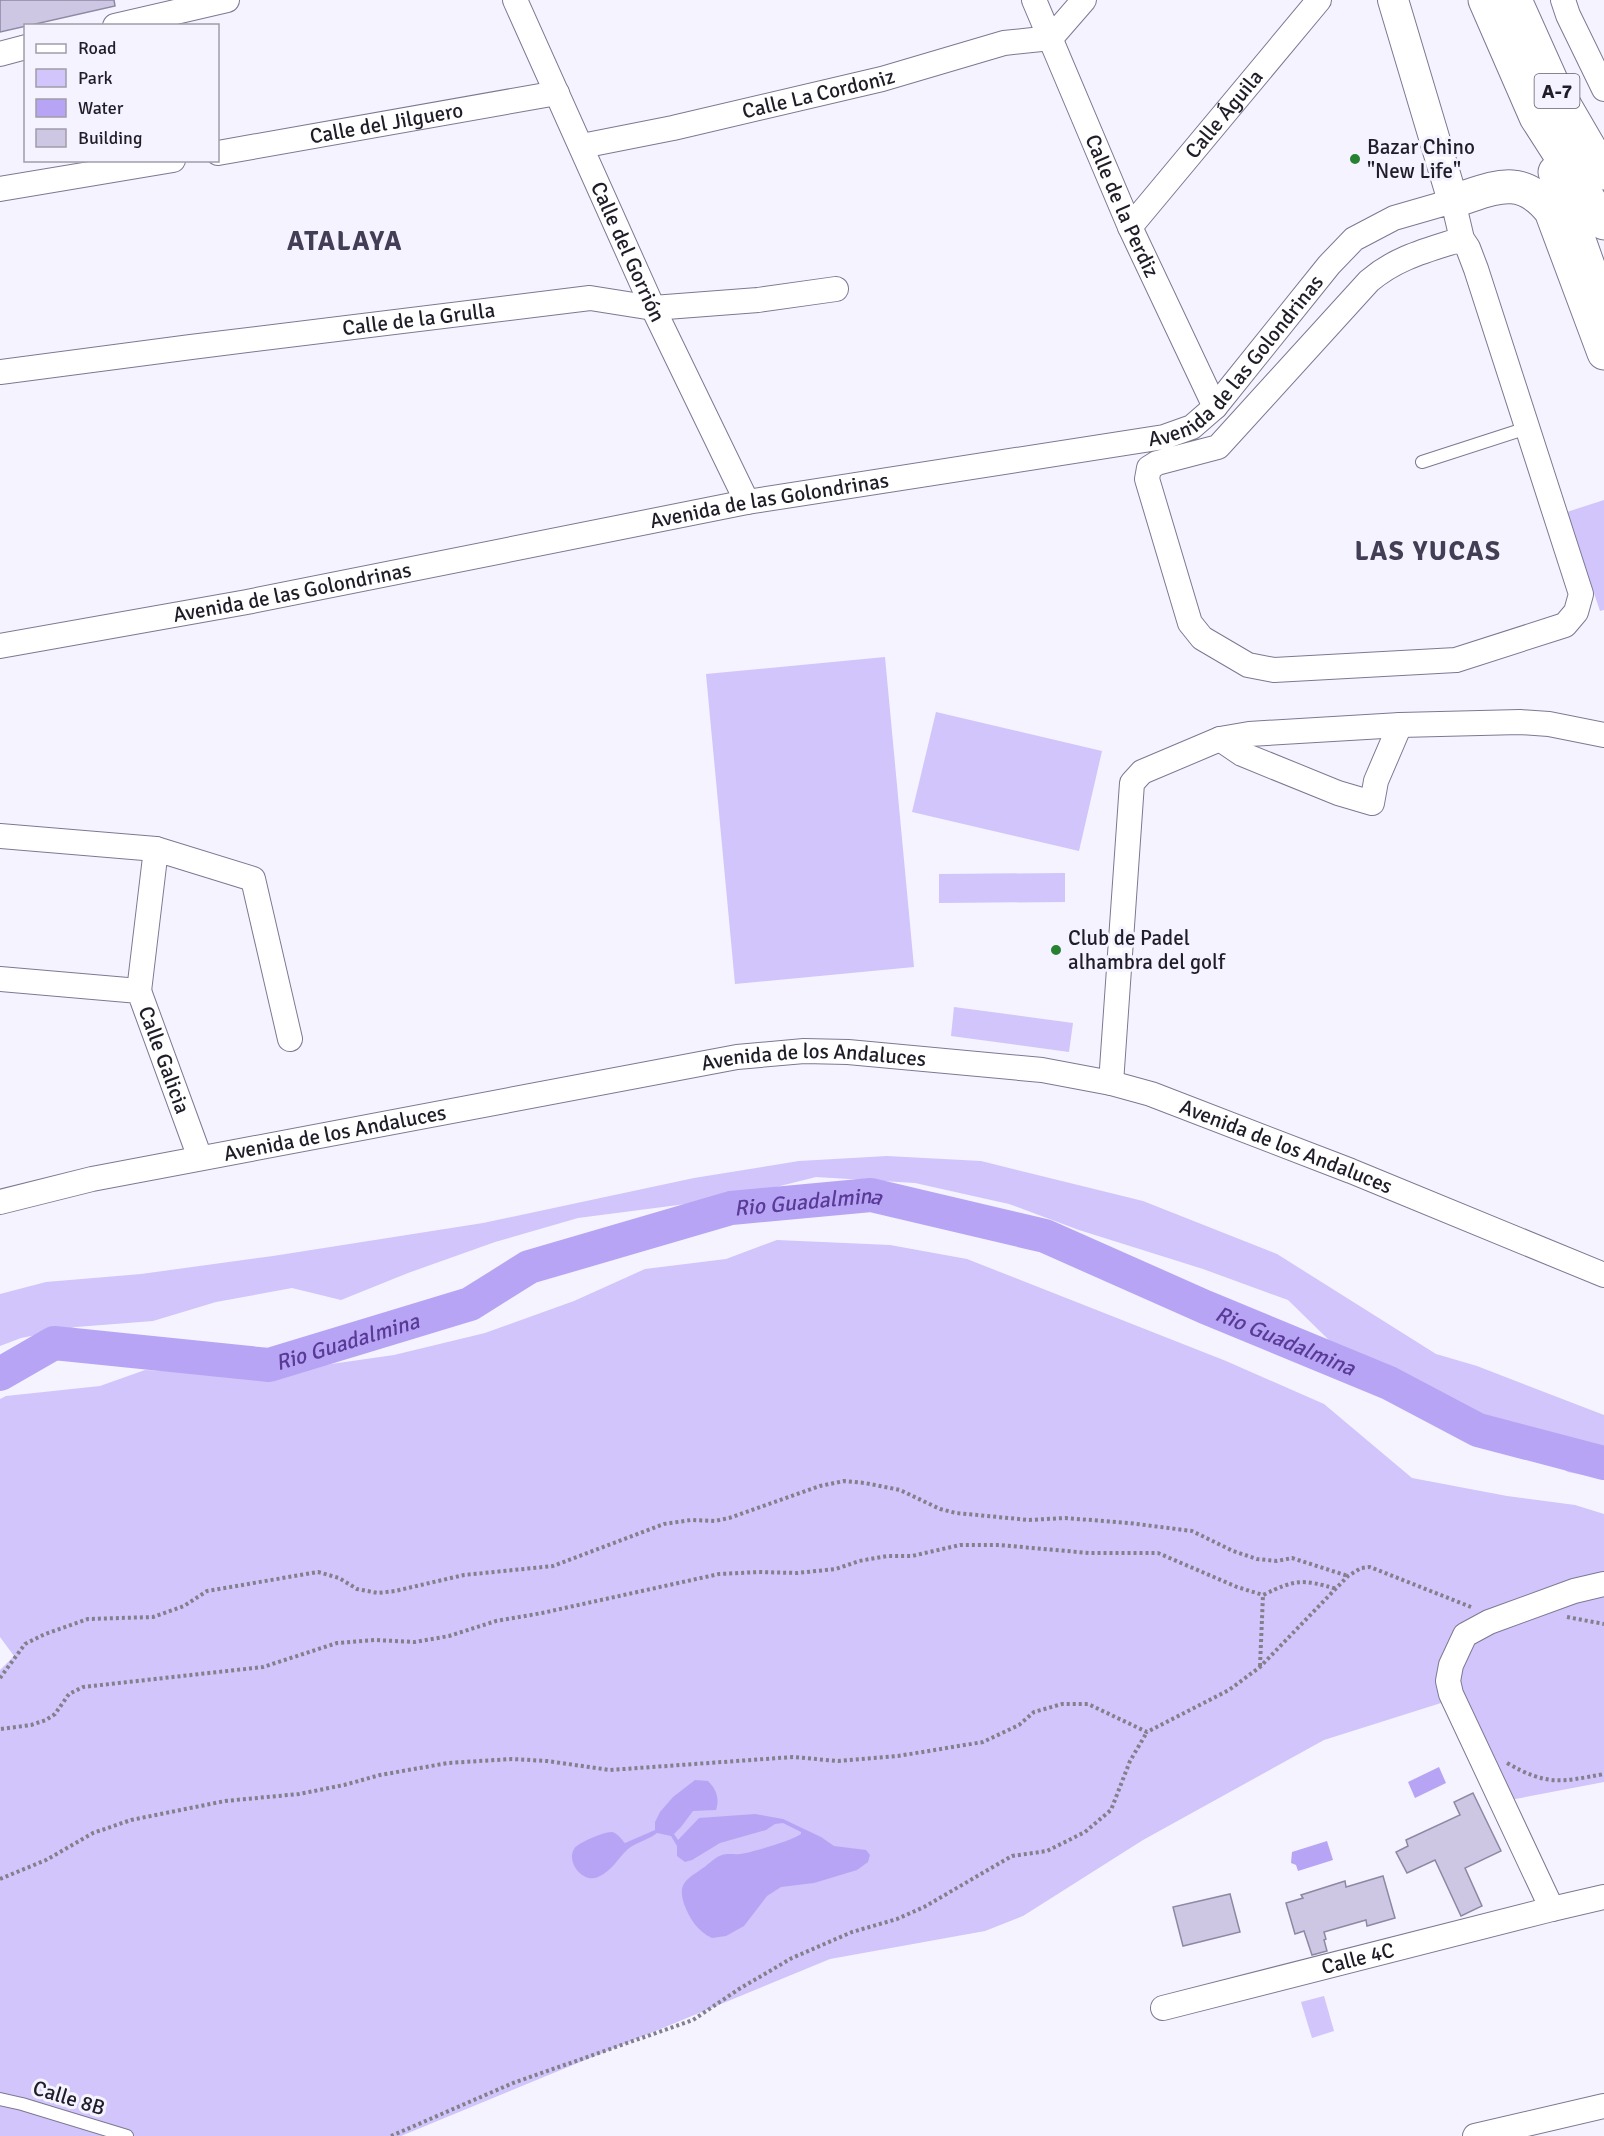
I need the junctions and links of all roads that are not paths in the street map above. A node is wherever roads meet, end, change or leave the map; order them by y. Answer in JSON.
{"nodes":[{"id":1,"x":227,"y":0,"type":"edge"},
{"id":2,"x":515,"y":0,"type":"edge"},
{"id":3,"x":1034,"y":0,"type":"edge"},
{"id":4,"x":1083,"y":0,"type":"edge"},
{"id":5,"x":1319,"y":0,"type":"edge"},
{"id":6,"x":1394,"y":0,"type":"edge"},
{"id":7,"x":1485,"y":0,"type":"edge"},
{"id":8,"x":1563,"y":0,"type":"edge"},
{"id":9,"x":1516,"y":2,"type":"edge"},
{"id":10,"x":124,"y":24,"type":"edge"},
{"id":11,"x":1051,"y":38,"type":"junction"},
{"id":12,"x":24,"y":48,"type":"edge"},
{"id":13,"x":0,"y":54,"type":"edge"},
{"id":14,"x":1604,"y":89,"type":"edge"},
{"id":15,"x":557,"y":93,"type":"junction"},
{"id":16,"x":1536,"y":117,"type":"junction"},
{"id":17,"x":582,"y":146,"type":"junction"},
{"id":18,"x":219,"y":153,"type":"edge"},
{"id":19,"x":161,"y":162,"type":"edge"},
{"id":20,"x":1604,"y":172,"type":"edge"},
{"id":21,"x":0,"y":189,"type":"edge"},
{"id":22,"x":1453,"y":201,"type":"junction"},
{"id":23,"x":1604,"y":224,"type":"edge"},
{"id":24,"x":1130,"y":227,"type":"junction"},
{"id":25,"x":1462,"y":239,"type":"junction"},
{"id":26,"x":836,"y":289,"type":"dead end"},
{"id":27,"x":653,"y":308,"type":"junction"},
{"id":28,"x":1604,"y":311,"type":"edge"},
{"id":29,"x":1604,"y":353,"type":"edge"},
{"id":30,"x":0,"y":372,"type":"edge"},
{"id":31,"x":1215,"y":407,"type":"junction"},
{"id":32,"x":1527,"y":428,"type":"junction"},
{"id":33,"x":1422,"y":462,"type":"dead end"},
{"id":34,"x":747,"y":502,"type":"junction"},
{"id":35,"x":0,"y":646,"type":"edge"},
{"id":36,"x":1400,"y":724,"type":"junction"},
{"id":37,"x":1604,"y":735,"type":"edge"},
{"id":38,"x":1220,"y":739,"type":"junction"},
{"id":39,"x":0,"y":836,"type":"edge"},
{"id":40,"x":156,"y":849,"type":"junction"},
{"id":41,"x":0,"y":979,"type":"edge"},
{"id":42,"x":139,"y":991,"type":"junction"},
{"id":43,"x":290,"y":1039,"type":"dead end"},
{"id":44,"x":1111,"y":1083,"type":"junction"},
{"id":45,"x":200,"y":1158,"type":"junction"},
{"id":46,"x":0,"y":1202,"type":"edge"},
{"id":47,"x":1604,"y":1275,"type":"edge"},
{"id":48,"x":1604,"y":1584,"type":"edge"},
{"id":49,"x":1604,"y":1898,"type":"edge"},
{"id":50,"x":1552,"y":1909,"type":"junction"},
{"id":51,"x":1163,"y":2008,"type":"dead end"},
{"id":52,"x":0,"y":2100,"type":"edge"},
{"id":53,"x":1604,"y":2106,"type":"edge"},
{"id":54,"x":127,"y":2136,"type":"edge"},
{"id":55,"x":1475,"y":2136,"type":"edge"}],
"edges":[{"from":1,"to":10,"type":"street"},
{"from":2,"to":15,"type":"street","name":"Calle del Gorrión"},
{"from":3,"to":11,"type":"street","name":"Calle de la Perdiz"},
{"from":4,"to":11,"type":"street"},
{"from":5,"to":24,"type":"street","name":"Calle Águila"},
{"from":6,"to":22,"type":"street"},
{"from":7,"to":16,"type":"main road","number":"A-7"},
{"from":8,"to":14,"type":"street"},
{"from":9,"to":20,"type":"main road","number":"A-7"},
{"from":11,"to":17,"type":"street","name":"Calle La Cordoniz"},
{"from":11,"to":24,"type":"street","name":"Calle de la Perdiz"},
{"from":12,"to":13,"type":"street"},
{"from":15,"to":17,"type":"street","name":"Calle del Gorrión"},
{"from":15,"to":18,"type":"street","name":"Calle del Jilguero"},
{"from":16,"to":23,"type":"main road","number":"A-7"},
{"from":16,"to":28,"type":"main road"},
{"from":17,"to":27,"type":"street","name":"Calle del Gorrión"},
{"from":19,"to":21,"type":"street"},
{"from":22,"to":25,"type":"street"},
{"from":22,"to":29,"type":"main road"},
{"from":22,"to":31,"type":"street","name":"Avenida de las Golondrinas"},
{"from":24,"to":31,"type":"street","name":"Calle de la Perdiz"},
{"from":25,"to":32,"type":"street"},
{"from":25,"to":32,"type":"street"},
{"from":26,"to":27,"type":"street","name":"Calle de la Grulla"},
{"from":27,"to":30,"type":"street","name":"Calle de la Grulla"},
{"from":27,"to":34,"type":"street","name":"Calle del Gorrión"},
{"from":31,"to":34,"type":"street","name":"Avenida de las Golondrinas"},
{"from":32,"to":33,"type":"lane"},
{"from":34,"to":35,"type":"street","name":"Avenida de las Golondrinas"},
{"from":36,"to":37,"type":"street"},
{"from":36,"to":38,"type":"street"},
{"from":36,"to":38,"type":"street"},
{"from":38,"to":44,"type":"street"},
{"from":39,"to":40,"type":"street"},
{"from":40,"to":42,"type":"street"},
{"from":40,"to":43,"type":"street"},
{"from":41,"to":42,"type":"street","name":"Calle Galicia"},
{"from":42,"to":45,"type":"street","name":"Calle Galicia"},
{"from":44,"to":45,"type":"street","name":"Avenida de los Andaluces"},
{"from":44,"to":47,"type":"street","name":"Avenida de los Andaluces"},
{"from":45,"to":46,"type":"street","name":"Avenida de los Andaluces"},
{"from":48,"to":50,"type":"street"},
{"from":49,"to":50,"type":"street","name":"Calle 4C"},
{"from":50,"to":51,"type":"street","name":"Calle 4C"},
{"from":52,"to":54,"type":"lane","name":"Calle 8B"},
{"from":53,"to":55,"type":"street"}]}
